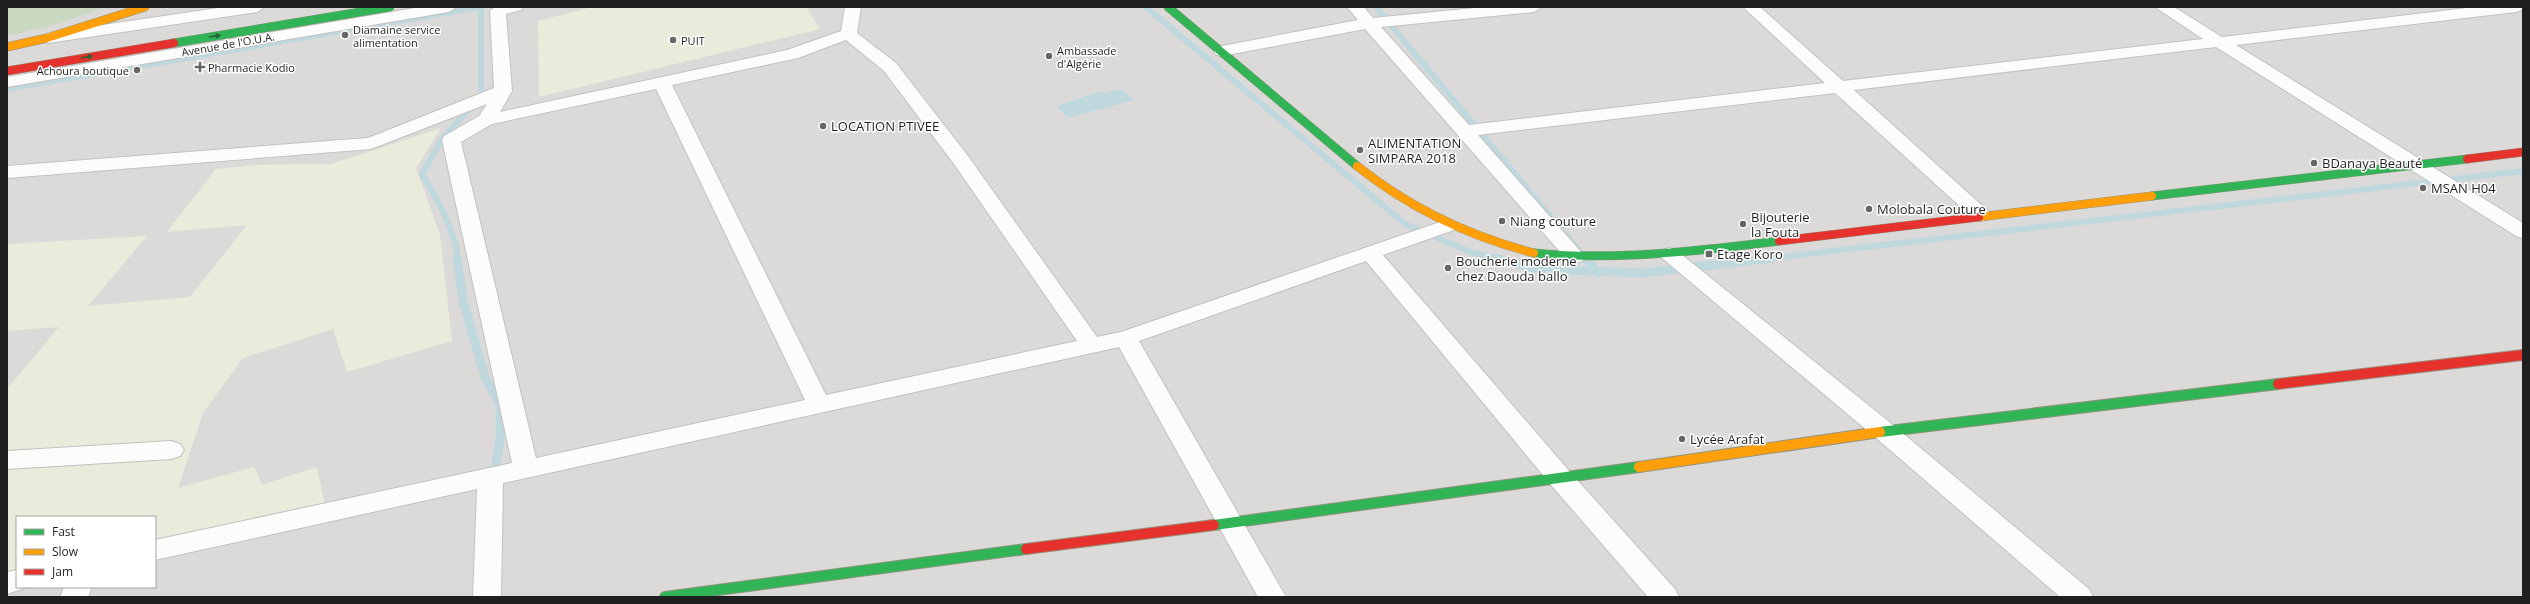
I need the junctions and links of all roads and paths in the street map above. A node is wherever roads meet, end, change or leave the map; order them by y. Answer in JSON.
{"nodes":[{"id":1,"x":145,"y":7,"type":"edge"},
{"id":2,"x":390,"y":7,"type":"edge"},
{"id":3,"x":449,"y":7,"type":"edge"},
{"id":4,"x":515,"y":7,"type":"edge"},
{"id":5,"x":853,"y":7,"type":"edge"},
{"id":6,"x":1168,"y":7,"type":"edge"},
{"id":7,"x":1355,"y":7,"type":"edge"},
{"id":8,"x":1534,"y":7,"type":"edge"},
{"id":9,"x":1751,"y":7,"type":"edge"},
{"id":10,"x":2163,"y":7,"type":"edge"},
{"id":11,"x":2517,"y":7,"type":"edge"},
{"id":12,"x":2523,"y":9,"type":"edge"},
{"id":13,"x":255,"y":14,"type":"edge"},
{"id":14,"x":1370,"y":23,"type":"junction"},
{"id":15,"x":848,"y":34,"type":"junction"},
{"id":16,"x":47,"y":38,"type":"junction"},
{"id":17,"x":2220,"y":42,"type":"junction"},
{"id":18,"x":7,"y":47,"type":"edge"},
{"id":19,"x":1222,"y":51,"type":"junction"},
{"id":20,"x":7,"y":71,"type":"edge"},
{"id":21,"x":7,"y":82,"type":"edge"},
{"id":22,"x":663,"y":84,"type":"junction"},
{"id":23,"x":1840,"y":87,"type":"junction"},
{"id":24,"x":503,"y":91,"type":"junction"},
{"id":25,"x":486,"y":120,"type":"junction"},
{"id":26,"x":1466,"y":131,"type":"junction"},
{"id":27,"x":2523,"y":152,"type":"edge"},
{"id":28,"x":2418,"y":164,"type":"junction"},
{"id":29,"x":7,"y":172,"type":"edge"},
{"id":30,"x":1981,"y":215,"type":"junction"},
{"id":31,"x":1447,"y":226,"type":"junction"},
{"id":32,"x":2523,"y":232,"type":"edge"},
{"id":33,"x":1371,"y":254,"type":"junction"},
{"id":34,"x":1669,"y":254,"type":"junction"},
{"id":35,"x":1575,"y":257,"type":"junction"},
{"id":36,"x":1126,"y":338,"type":"junction"},
{"id":37,"x":1091,"y":345,"type":"junction"},
{"id":38,"x":2523,"y":355,"type":"edge"},
{"id":39,"x":819,"y":405,"type":"junction"},
{"id":40,"x":1884,"y":431,"type":"junction"},
{"id":41,"x":171,"y":450,"type":"dead end"},
{"id":42,"x":7,"y":460,"type":"edge"},
{"id":43,"x":526,"y":468,"type":"junction"},
{"id":44,"x":490,"y":476,"type":"junction"},
{"id":45,"x":1561,"y":479,"type":"junction"},
{"id":46,"x":1230,"y":523,"type":"junction"},
{"id":47,"x":156,"y":550,"type":"edge"},
{"id":48,"x":487,"y":597,"type":"edge"},
{"id":49,"x":665,"y":597,"type":"edge"},
{"id":50,"x":1272,"y":597,"type":"edge"},
{"id":51,"x":1665,"y":597,"type":"edge"},
{"id":52,"x":2079,"y":597,"type":"edge"}],
"edges":[{"from":1,"to":16,"type":"main road"},
{"from":20,"to":2,"type":"main road","name":"Avenue de l'O.U.A.","one_way":true},
{"from":3,"to":21,"type":"street","name":"Avenue de l'O.U.A."},
{"from":4,"to":24,"type":"street"},
{"from":5,"to":15,"type":"street"},
{"from":6,"to":19,"type":"main road"},
{"from":7,"to":14,"type":"street"},
{"from":8,"to":14,"type":"street"},
{"from":9,"to":23,"type":"street"},
{"from":10,"to":17,"type":"street"},
{"from":11,"to":12,"type":"street"},
{"from":11,"to":17,"type":"street"},
{"from":13,"to":16,"type":"street"},
{"from":14,"to":19,"type":"street"},
{"from":14,"to":26,"type":"street"},
{"from":15,"to":22,"type":"street"},
{"from":15,"to":37,"type":"street"},
{"from":16,"to":18,"type":"main road"},
{"from":17,"to":23,"type":"street"},
{"from":17,"to":28,"type":"street"},
{"from":19,"to":31,"type":"main road"},
{"from":22,"to":25,"type":"street"},
{"from":22,"to":39,"type":"street"},
{"from":23,"to":26,"type":"street"},
{"from":23,"to":30,"type":"street"},
{"from":24,"to":25,"type":"street"},
{"from":24,"to":29,"type":"street"},
{"from":25,"to":43,"type":"street"},
{"from":26,"to":35,"type":"street"},
{"from":27,"to":28,"type":"main road"},
{"from":28,"to":30,"type":"main road"},
{"from":28,"to":32,"type":"street"},
{"from":30,"to":34,"type":"main road"},
{"from":31,"to":33,"type":"street"},
{"from":31,"to":35,"type":"main road"},
{"from":33,"to":36,"type":"street"},
{"from":33,"to":45,"type":"street"},
{"from":34,"to":35,"type":"main road"},
{"from":34,"to":40,"type":"street"},
{"from":36,"to":37,"type":"street"},
{"from":36,"to":46,"type":"street"},
{"from":37,"to":39,"type":"street"},
{"from":38,"to":40,"type":"main road"},
{"from":39,"to":43,"type":"street"},
{"from":40,"to":45,"type":"main road"},
{"from":40,"to":52,"type":"street"},
{"from":41,"to":42,"type":"street"},
{"from":43,"to":44,"type":"street"},
{"from":44,"to":47,"type":"street"},
{"from":44,"to":48,"type":"street"},
{"from":45,"to":46,"type":"main road"},
{"from":45,"to":51,"type":"street"},
{"from":46,"to":49,"type":"main road"},
{"from":46,"to":50,"type":"street"}]}
